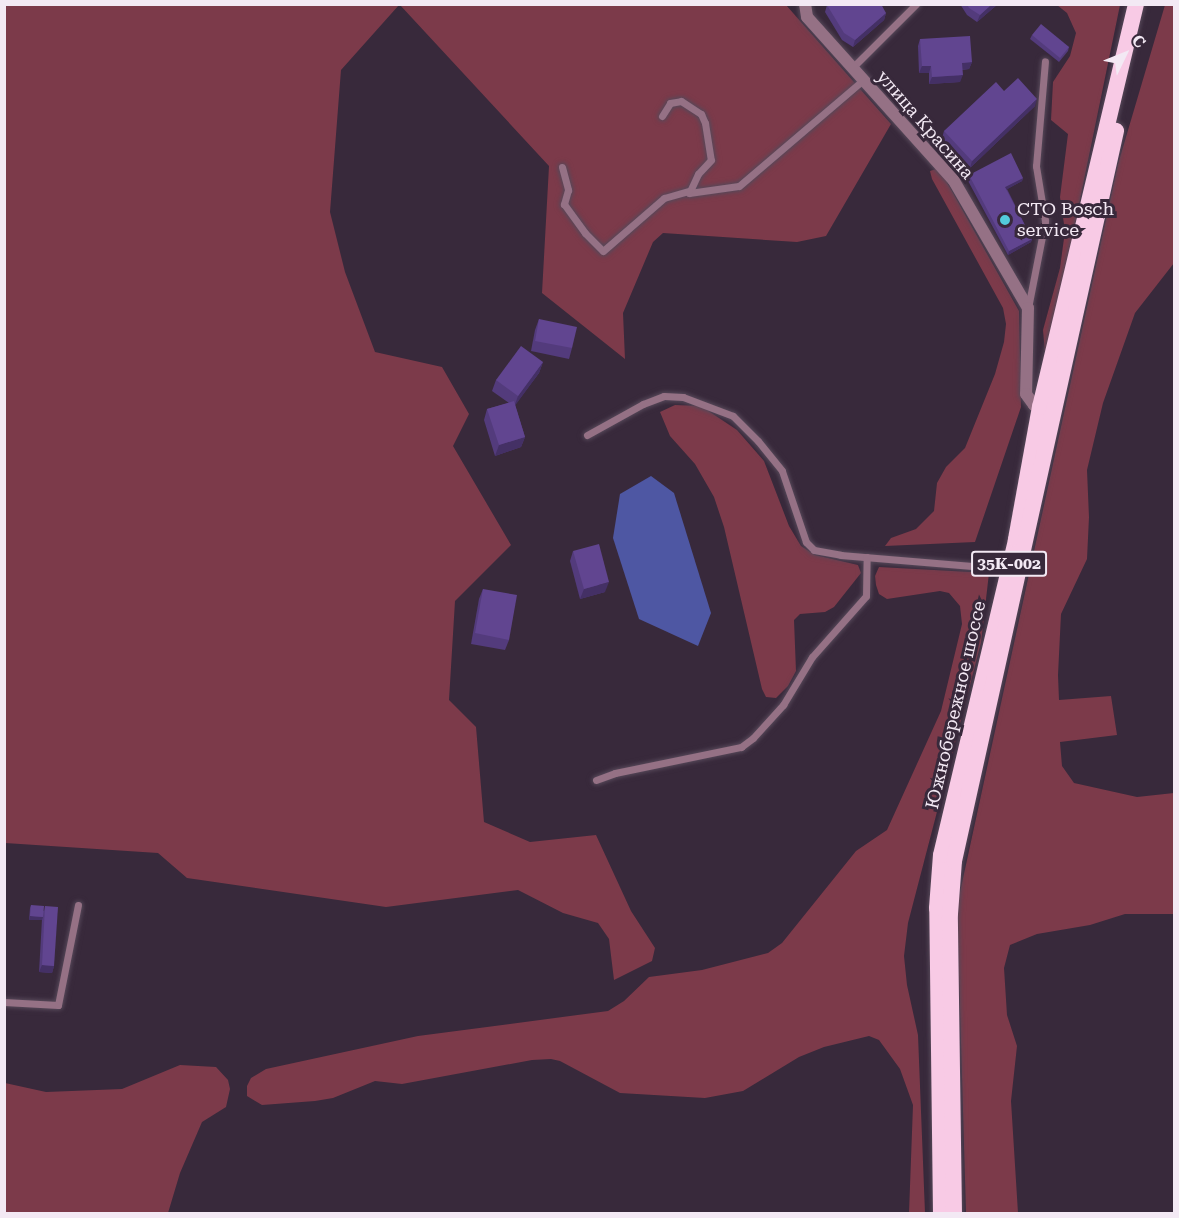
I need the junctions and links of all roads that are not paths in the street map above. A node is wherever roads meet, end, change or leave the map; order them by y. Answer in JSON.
{"nodes":[{"id":1,"x":805,"y":4,"type":"edge"},
{"id":2,"x":916,"y":4,"type":"edge"},
{"id":3,"x":1136,"y":4,"type":"edge"},
{"id":4,"x":1144,"y":4,"type":"edge"},
{"id":5,"x":1045,"y":61,"type":"dead end"},
{"id":6,"x":852,"y":68,"type":"junction"},
{"id":7,"x":863,"y":80,"type":"junction"},
{"id":8,"x":662,"y":116,"type":"dead end"},
{"id":9,"x":562,"y":168,"type":"dead end"},
{"id":10,"x":689,"y":191,"type":"junction"},
{"id":11,"x":1028,"y":308,"type":"junction"},
{"id":12,"x":1047,"y":411,"type":"junction"},
{"id":13,"x":587,"y":435,"type":"dead end"},
{"id":14,"x":867,"y":557,"type":"junction"},
{"id":15,"x":1007,"y":569,"type":"junction"},
{"id":16,"x":979,"y":723,"type":"junction"},
{"id":17,"x":596,"y":780,"type":"dead end"},
{"id":18,"x":78,"y":905,"type":"dead end"},
{"id":19,"x":4,"y":1002,"type":"edge"},
{"id":20,"x":941,"y":1214,"type":"edge"},
{"id":21,"x":954,"y":1214,"type":"edge"}],
"edges":[{"from":1,"to":6,"type":"street","name":"улица Красина"},
{"from":2,"to":6,"type":"lane"},
{"from":3,"to":12,"type":"highway","name":"Южнобережное шоссе"},
{"from":4,"to":12,"type":"highway","name":"Южнобережное шоссе"},
{"from":5,"to":11,"type":"lane"},
{"from":6,"to":7,"type":"street","name":"улица Красина"},
{"from":7,"to":10,"type":"lane"},
{"from":7,"to":11,"type":"street","name":"улица Красина"},
{"from":8,"to":10,"type":"lane"},
{"from":9,"to":10,"type":"lane"},
{"from":11,"to":12,"type":"street"},
{"from":12,"to":15,"type":"highway","name":"Южнобережное шоссе","number":"35К-002"},
{"from":12,"to":16,"type":"highway","name":"Южнобережное шоссе","number":"35К-002"},
{"from":13,"to":14,"type":"lane"},
{"from":14,"to":15,"type":"lane"},
{"from":14,"to":17,"type":"lane"},
{"from":15,"to":16,"type":"highway","name":"Южнобережное шоссе","number":"35К-002"},
{"from":16,"to":20,"type":"highway","name":"Южнобережное шоссе"},
{"from":16,"to":21,"type":"highway","name":"Южнобережное шоссе"},
{"from":18,"to":19,"type":"lane"}]}
